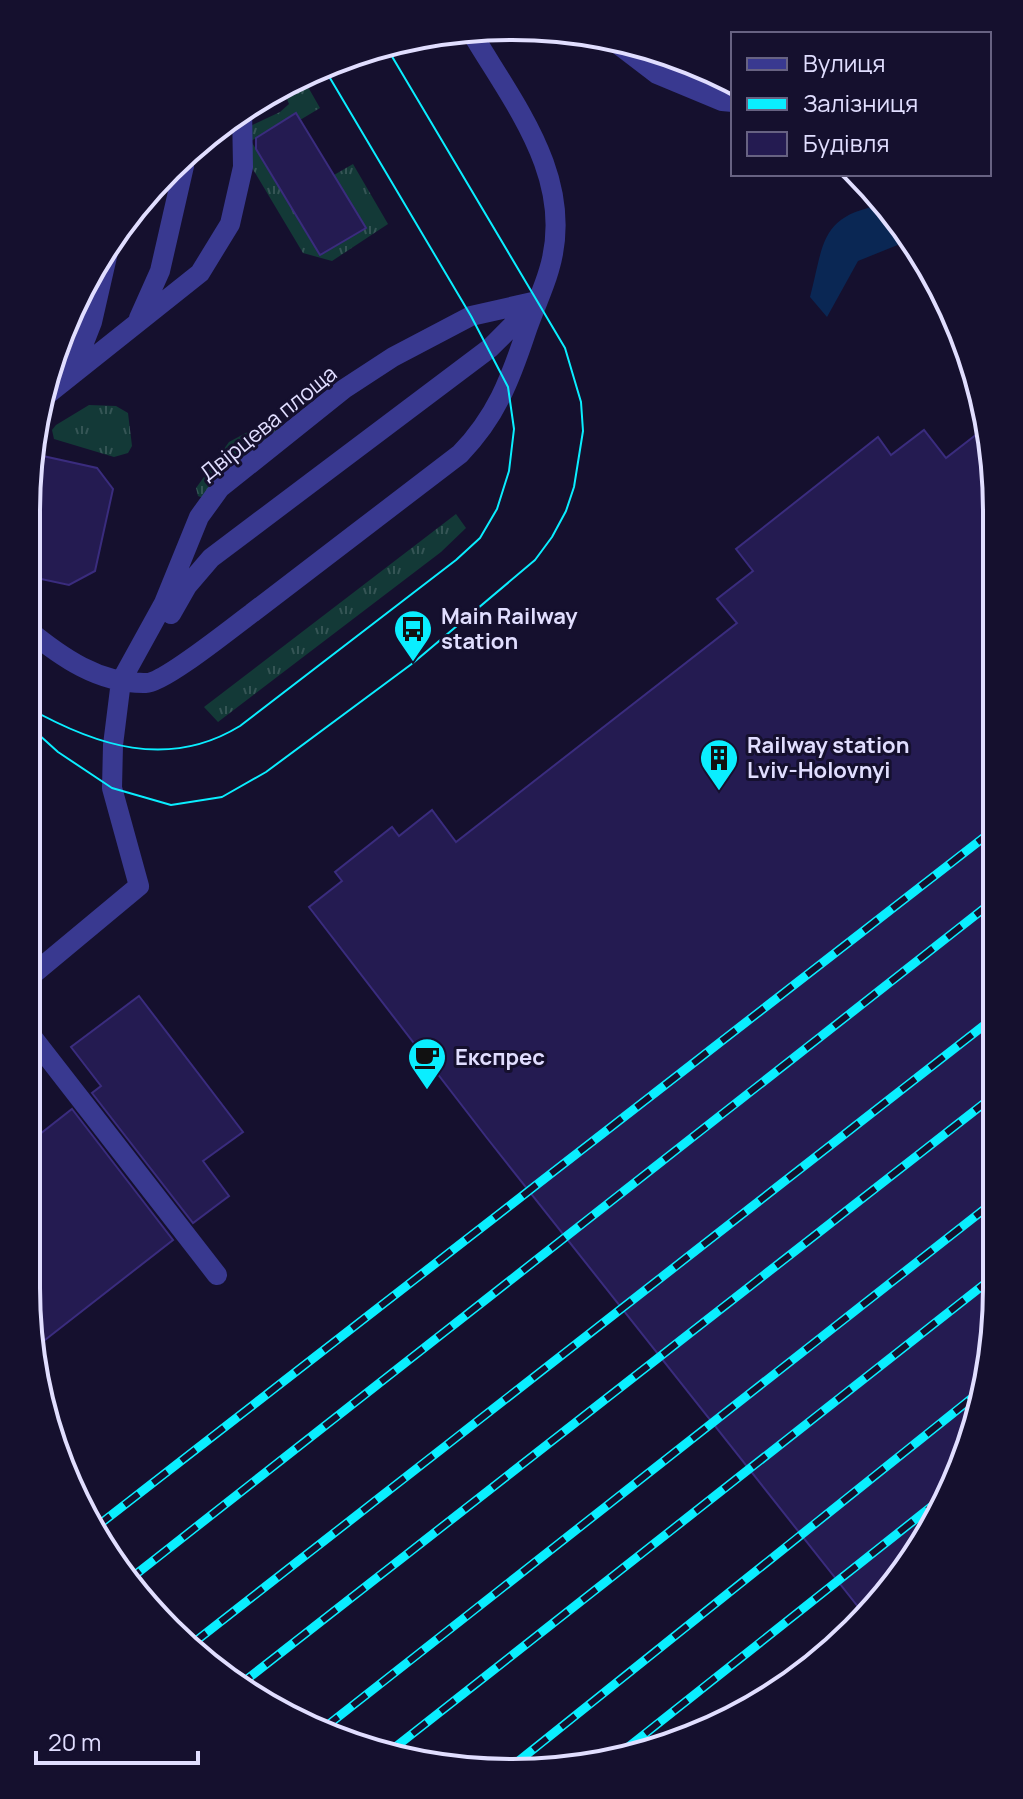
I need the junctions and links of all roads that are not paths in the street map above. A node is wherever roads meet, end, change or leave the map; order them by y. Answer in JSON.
{"nodes":[{"id":1,"x":477,"y":41,"type":"edge"},
{"id":2,"x":633,"y":56,"type":"edge"},
{"id":3,"x":685,"y":73,"type":"edge"},
{"id":4,"x":657,"y":74,"type":"junction"},
{"id":5,"x":731,"y":102,"type":"edge"},
{"id":6,"x":242,"y":124,"type":"edge"},
{"id":7,"x":182,"y":174,"type":"edge"},
{"id":8,"x":102,"y":278,"type":"edge"},
{"id":9,"x":537,"y":301,"type":"junction"},
{"id":10,"x":134,"y":326,"type":"junction"},
{"id":11,"x":70,"y":377,"type":"junction"},
{"id":12,"x":56,"y":388,"type":"edge"},
{"id":13,"x":40,"y":639,"type":"edge"},
{"id":14,"x":121,"y":681,"type":"junction"},
{"id":15,"x":40,"y":968,"type":"edge"},
{"id":16,"x":40,"y":1050,"type":"edge"},
{"id":17,"x":217,"y":1275,"type":"dead end"}],
"edges":[{"from":1,"to":9,"type":"street"},
{"from":2,"to":4,"type":"street"},
{"from":3,"to":4,"type":"street"},
{"from":4,"to":5,"type":"street"},
{"from":6,"to":10,"type":"street"},
{"from":7,"to":10,"type":"street"},
{"from":8,"to":11,"type":"street"},
{"from":9,"to":14,"type":"street"},
{"from":9,"to":14,"type":"street"},
{"from":9,"to":14,"type":"street","name":"Двірцева площа"},
{"from":10,"to":11,"type":"street"},
{"from":11,"to":12,"type":"street"},
{"from":13,"to":14,"type":"street"},
{"from":14,"to":15,"type":"street"},
{"from":16,"to":17,"type":"street"}]}
